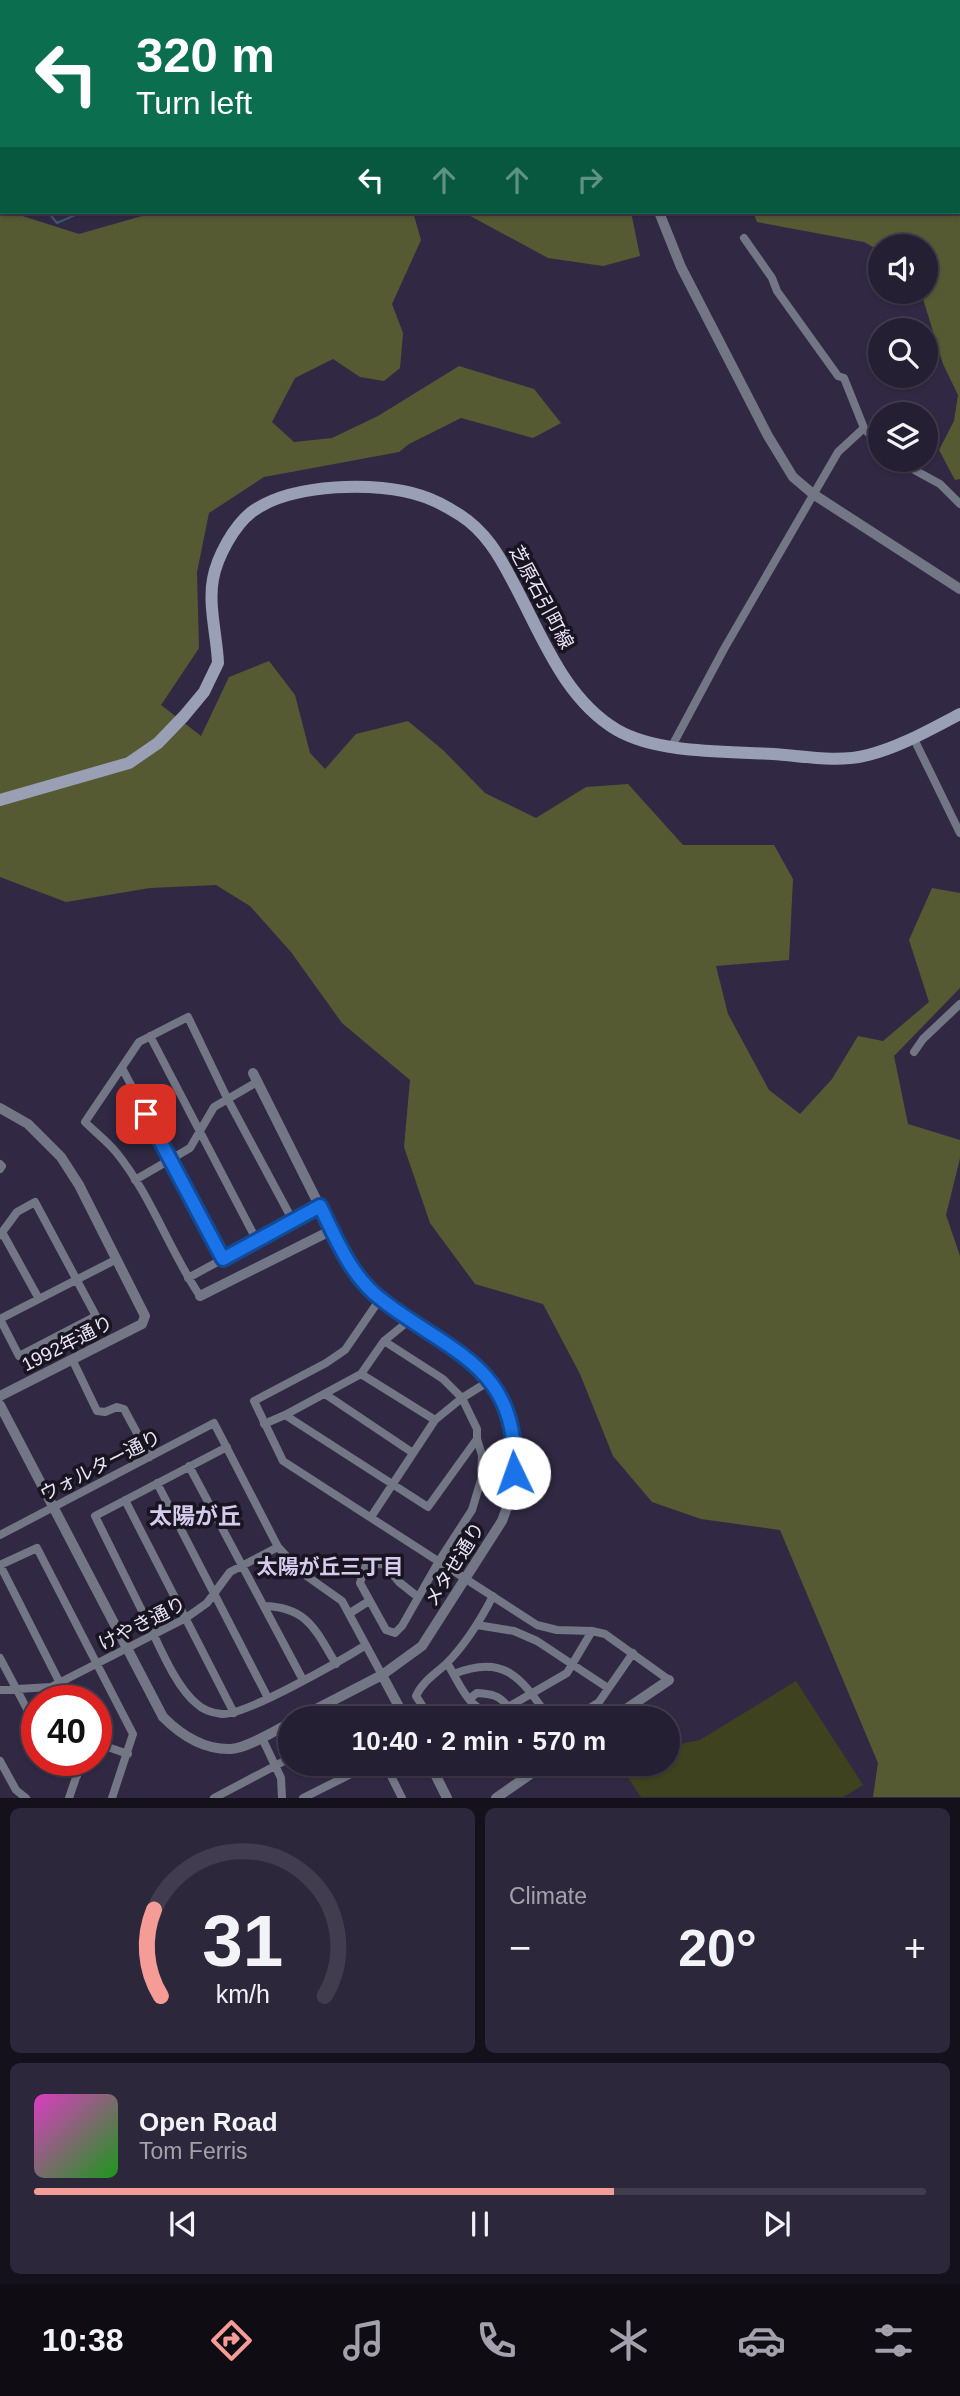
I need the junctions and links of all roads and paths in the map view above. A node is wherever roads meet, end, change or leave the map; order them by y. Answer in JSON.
{"nodes":[{"id":1,"x":660,"y":214,"type":"edge"},
{"id":2,"x":744,"y":238,"type":"dead end"},
{"id":3,"x":864,"y":428,"type":"junction"},
{"id":4,"x":868,"y":432,"type":"edge"},
{"id":5,"x":918,"y":472,"type":"edge"},
{"id":6,"x":813,"y":494,"type":"junction"},
{"id":7,"x":960,"y":504,"type":"edge"},
{"id":8,"x":960,"y":588,"type":"edge"},
{"id":9,"x":960,"y":714,"type":"edge"},
{"id":10,"x":913,"y":737,"type":"junction"},
{"id":11,"x":672,"y":746,"type":"junction"},
{"id":12,"x":0,"y":800,"type":"edge"},
{"id":13,"x":960,"y":833,"type":"edge"},
{"id":14,"x":960,"y":1004,"type":"edge"},
{"id":15,"x":150,"y":1036,"type":"junction"},
{"id":16,"x":914,"y":1052,"type":"dead end"},
{"id":17,"x":122,"y":1068,"type":"junction"},
{"id":18,"x":255,"y":1078,"type":"joint"},
{"id":19,"x":227,"y":1098,"type":"junction"},
{"id":20,"x":0,"y":1108,"type":"edge"},
{"id":21,"x":200,"y":1131,"type":"junction"},
{"id":22,"x":170,"y":1159,"type":"junction"},
{"id":23,"x":135,"y":1180,"type":"junction"},
{"id":24,"x":320,"y":1206,"type":"junction"},
{"id":25,"x":293,"y":1221,"type":"junction"},
{"id":26,"x":332,"y":1230,"type":"junction"},
{"id":27,"x":1,"y":1234,"type":"edge"},
{"id":28,"x":257,"y":1241,"type":"junction"},
{"id":29,"x":117,"y":1259,"type":"junction"},
{"id":30,"x":223,"y":1259,"type":"junction"},
{"id":31,"x":188,"y":1278,"type":"junction"},
{"id":32,"x":76,"y":1279,"type":"junction"},
{"id":33,"x":200,"y":1296,"type":"joint"},
{"id":34,"x":38,"y":1299,"type":"junction"},
{"id":35,"x":380,"y":1300,"type":"junction"},
{"id":36,"x":411,"y":1319,"type":"junction"},
{"id":37,"x":384,"y":1341,"type":"junction"},
{"id":38,"x":72,"y":1359,"type":"junction"},
{"id":39,"x":362,"y":1374,"type":"junction"},
{"id":40,"x":491,"y":1381,"type":"junction"},
{"id":41,"x":325,"y":1394,"type":"junction"},
{"id":42,"x":0,"y":1396,"type":"edge"},
{"id":43,"x":462,"y":1398,"type":"junction"},
{"id":44,"x":0,"y":1405,"type":"edge"},
{"id":45,"x":285,"y":1415,"type":"junction"},
{"id":46,"x":435,"y":1420,"type":"junction"},
{"id":47,"x":264,"y":1424,"type":"junction"},
{"id":48,"x":477,"y":1439,"type":"junction"},
{"id":49,"x":227,"y":1447,"type":"junction"},
{"id":50,"x":413,"y":1453,"type":"junction"},
{"id":51,"x":150,"y":1457,"type":"junction"},
{"id":52,"x":189,"y":1466,"type":"junction"},
{"id":53,"x":157,"y":1483,"type":"junction"},
{"id":54,"x":394,"y":1485,"type":"junction"},
{"id":55,"x":125,"y":1500,"type":"junction"},
{"id":56,"x":52,"y":1508,"type":"junction"},
{"id":57,"x":371,"y":1517,"type":"junction"},
{"id":58,"x":0,"y":1535,"type":"edge"},
{"id":59,"x":278,"y":1547,"type":"junction"},
{"id":60,"x":439,"y":1561,"type":"junction"},
{"id":61,"x":0,"y":1565,"type":"edge"},
{"id":62,"x":243,"y":1565,"type":"junction"},
{"id":63,"x":466,"y":1580,"type":"junction"},
{"id":64,"x":214,"y":1595,"type":"junction"},
{"id":65,"x":493,"y":1596,"type":"junction"},
{"id":66,"x":418,"y":1597,"type":"junction"},
{"id":67,"x":369,"y":1601,"type":"junction"},
{"id":68,"x":264,"y":1606,"type":"junction"},
{"id":69,"x":350,"y":1613,"type":"junction"},
{"id":70,"x":186,"y":1618,"type":"junction"},
{"id":71,"x":477,"y":1626,"type":"junction"},
{"id":72,"x":592,"y":1631,"type":"junction"},
{"id":73,"x":153,"y":1634,"type":"junction"},
{"id":74,"x":366,"y":1645,"type":"junction"},
{"id":75,"x":126,"y":1649,"type":"junction"},
{"id":76,"x":633,"y":1653,"type":"junction"},
{"id":77,"x":0,"y":1658,"type":"edge"},
{"id":78,"x":447,"y":1663,"type":"junction"},
{"id":79,"x":96,"y":1664,"type":"junction"},
{"id":80,"x":336,"y":1664,"type":"junction"},
{"id":81,"x":571,"y":1665,"type":"junction"},
{"id":82,"x":383,"y":1675,"type":"junction"},
{"id":83,"x":454,"y":1675,"type":"junction"},
{"id":84,"x":303,"y":1680,"type":"junction"},
{"id":85,"x":669,"y":1680,"type":"joint"},
{"id":86,"x":59,"y":1684,"type":"junction"},
{"id":87,"x":608,"y":1688,"type":"junction"},
{"id":88,"x":16,"y":1689,"type":"junction"},
{"id":89,"x":0,"y":1690,"type":"edge"},
{"id":90,"x":533,"y":1695,"type":"junction"},
{"id":91,"x":21,"y":1698,"type":"edge"},
{"id":92,"x":268,"y":1698,"type":"junction"},
{"id":93,"x":469,"y":1699,"type":"junction"},
{"id":94,"x":322,"y":1706,"type":"edge"},
{"id":95,"x":399,"y":1706,"type":"edge"},
{"id":96,"x":422,"y":1706,"type":"edge"},
{"id":97,"x":474,"y":1706,"type":"edge"},
{"id":98,"x":507,"y":1706,"type":"edge"},
{"id":99,"x":510,"y":1706,"type":"edge"},
{"id":100,"x":541,"y":1706,"type":"edge"},
{"id":101,"x":594,"y":1706,"type":"edge"},
{"id":102,"x":631,"y":1706,"type":"edge"},
{"id":103,"x":234,"y":1713,"type":"junction"},
{"id":104,"x":278,"y":1729,"type":"edge"},
{"id":105,"x":262,"y":1738,"type":"junction"},
{"id":106,"x":112,"y":1748,"type":"edge"},
{"id":107,"x":128,"y":1754,"type":"junction"},
{"id":108,"x":0,"y":1761,"type":"edge"},
{"id":109,"x":276,"y":1765,"type":"junction"},
{"id":110,"x":77,"y":1776,"type":"edge"},
{"id":111,"x":346,"y":1776,"type":"edge"},
{"id":112,"x":390,"y":1776,"type":"edge"},
{"id":113,"x":436,"y":1776,"type":"edge"},
{"id":114,"x":527,"y":1776,"type":"edge"},
{"id":115,"x":26,"y":1797,"type":"edge"},
{"id":116,"x":69,"y":1797,"type":"edge"},
{"id":117,"x":112,"y":1797,"type":"edge"},
{"id":118,"x":214,"y":1797,"type":"edge"},
{"id":119,"x":282,"y":1797,"type":"edge"},
{"id":120,"x":303,"y":1797,"type":"edge"},
{"id":121,"x":399,"y":1797,"type":"edge"},
{"id":122,"x":447,"y":1797,"type":"edge"},
{"id":123,"x":496,"y":1797,"type":"edge"}],
"edges":[{"from":1,"to":6,"type":"street"},
{"from":2,"to":3,"type":"street"},
{"from":3,"to":4,"type":"street"},
{"from":3,"to":6,"type":"street"},
{"from":5,"to":7,"type":"street"},
{"from":6,"to":8,"type":"street"},
{"from":6,"to":11,"type":"street"},
{"from":9,"to":10,"type":"main road","name":"芝原石引町線"},
{"from":10,"to":11,"type":"main road","name":"芝原石引町線"},
{"from":10,"to":13,"type":"street"},
{"from":11,"to":12,"type":"main road","name":"芝原石引町線"},
{"from":14,"to":16,"type":"street"},
{"from":15,"to":17,"type":"street"},
{"from":15,"to":19,"type":"street"},
{"from":15,"to":21,"type":"street"},
{"from":17,"to":22,"type":"street"},
{"from":17,"to":23,"type":"street"},
{"from":18,"to":19,"type":"street"},
{"from":18,"to":24,"type":"street","name":"メタせ通り"},
{"from":19,"to":21,"type":"street"},
{"from":19,"to":25,"type":"street"},
{"from":20,"to":29,"type":"street"},
{"from":21,"to":22,"type":"street"},
{"from":21,"to":28,"type":"street"},
{"from":22,"to":23,"type":"street"},
{"from":22,"to":30,"type":"street"},
{"from":23,"to":31,"type":"street"},
{"from":24,"to":25,"type":"street"},
{"from":24,"to":26,"type":"street","name":"メタせ通り"},
{"from":25,"to":28,"type":"street"},
{"from":26,"to":33,"type":"street"},
{"from":26,"to":35,"type":"street","name":"メタせ通り"},
{"from":27,"to":32,"type":"street"},
{"from":27,"to":34,"type":"street"},
{"from":28,"to":30,"type":"street"},
{"from":29,"to":32,"type":"street"},
{"from":29,"to":38,"type":"street","name":"1992年通り"},
{"from":30,"to":31,"type":"street"},
{"from":31,"to":33,"type":"street"},
{"from":32,"to":34,"type":"street"},
{"from":32,"to":34,"type":"street"},
{"from":35,"to":36,"type":"street","name":"メタせ通り"},
{"from":35,"to":47,"type":"street"},
{"from":36,"to":37,"type":"street"},
{"from":36,"to":40,"type":"street","name":"メタせ通り"},
{"from":37,"to":39,"type":"street"},
{"from":37,"to":43,"type":"street"},
{"from":38,"to":42,"type":"street","name":"1992年通り"},
{"from":38,"to":51,"type":"street"},
{"from":39,"to":41,"type":"street"},
{"from":39,"to":46,"type":"street"},
{"from":40,"to":43,"type":"street"},
{"from":40,"to":63,"type":"street","name":"メタせ通り"},
{"from":41,"to":45,"type":"street"},
{"from":41,"to":50,"type":"street"},
{"from":43,"to":46,"type":"street"},
{"from":43,"to":48,"type":"street"},
{"from":44,"to":56,"type":"street"},
{"from":45,"to":47,"type":"street"},
{"from":45,"to":54,"type":"street"},
{"from":46,"to":50,"type":"street"},
{"from":47,"to":57,"type":"street"},
{"from":48,"to":54,"type":"street"},
{"from":48,"to":60,"type":"street"},
{"from":49,"to":51,"type":"street","name":"ウォルター通り"},
{"from":49,"to":52,"type":"street"},
{"from":49,"to":59,"type":"street"},
{"from":50,"to":54,"type":"street"},
{"from":51,"to":56,"type":"street","name":"ウォルター通り"},
{"from":52,"to":53,"type":"street"},
{"from":52,"to":62,"type":"street"},
{"from":53,"to":55,"type":"street"},
{"from":53,"to":64,"type":"street"},
{"from":54,"to":57,"type":"street"},
{"from":55,"to":70,"type":"street"},
{"from":55,"to":73,"type":"street"},
{"from":56,"to":58,"type":"street","name":"ウォルター通り"},
{"from":56,"to":75,"type":"street"},
{"from":57,"to":60,"type":"street"},
{"from":59,"to":62,"type":"street","name":"けやき通り"},
{"from":59,"to":69,"type":"street"},
{"from":60,"to":63,"type":"street"},
{"from":60,"to":66,"type":"street"},
{"from":61,"to":79,"type":"street"},
{"from":61,"to":86,"type":"street"},
{"from":62,"to":64,"type":"street","name":"けやき通り"},
{"from":62,"to":68,"type":"street"},
{"from":63,"to":65,"type":"street"},
{"from":63,"to":82,"type":"street","name":"メタせ通り"},
{"from":64,"to":70,"type":"street","name":"けやき通り"},
{"from":64,"to":92,"type":"street"},
{"from":65,"to":71,"type":"street"},
{"from":65,"to":72,"type":"street"},
{"from":66,"to":67,"type":"street"},
{"from":66,"to":67,"type":"street"},
{"from":67,"to":69,"type":"street"},
{"from":68,"to":80,"type":"street"},
{"from":68,"to":84,"type":"street"},
{"from":69,"to":74,"type":"street"},
{"from":70,"to":73,"type":"street","name":"けやき通り"},
{"from":70,"to":103,"type":"street"},
{"from":71,"to":78,"type":"street"},
{"from":71,"to":81,"type":"street"},
{"from":72,"to":76,"type":"street"},
{"from":72,"to":81,"type":"street"},
{"from":73,"to":75,"type":"street","name":"けやき通り"},
{"from":73,"to":103,"type":"street"},
{"from":74,"to":80,"type":"street"},
{"from":74,"to":82,"type":"street"},
{"from":75,"to":79,"type":"street","name":"けやき通り"},
{"from":75,"to":105,"type":"street"},
{"from":76,"to":85,"type":"street"},
{"from":76,"to":87,"type":"street"},
{"from":77,"to":88,"type":"street"},
{"from":78,"to":83,"type":"street"},
{"from":78,"to":96,"type":"street"},
{"from":79,"to":86,"type":"street","name":"けやき通り"},
{"from":79,"to":107,"type":"street"},
{"from":80,"to":84,"type":"street"},
{"from":81,"to":87,"type":"street"},
{"from":81,"to":90,"type":"street"},
{"from":82,"to":94,"type":"street","name":"メタせ通り"},
{"from":82,"to":95,"type":"street"},
{"from":83,"to":90,"type":"street"},
{"from":83,"to":93,"type":"street"},
{"from":84,"to":92,"type":"street"},
{"from":85,"to":102,"type":"street"},
{"from":86,"to":88,"type":"street","name":"けやき通り"},
{"from":87,"to":101,"type":"street"},
{"from":88,"to":89,"type":"street","name":"けやき通り"},
{"from":88,"to":91,"type":"street"},
{"from":90,"to":99,"type":"street"},
{"from":90,"to":100,"type":"street"},
{"from":92,"to":103,"type":"street"},
{"from":93,"to":97,"type":"street"},
{"from":93,"to":98,"type":"street"},
{"from":104,"to":105,"type":"street"},
{"from":105,"to":109,"type":"street"},
{"from":106,"to":107,"type":"street"},
{"from":107,"to":117,"type":"street"},
{"from":108,"to":115,"type":"street"},
{"from":109,"to":118,"type":"street"},
{"from":109,"to":119,"type":"street"},
{"from":110,"to":116,"type":"street"},
{"from":111,"to":120,"type":"street"},
{"from":112,"to":121,"type":"street"},
{"from":113,"to":122,"type":"street"},
{"from":114,"to":123,"type":"street"}]}
